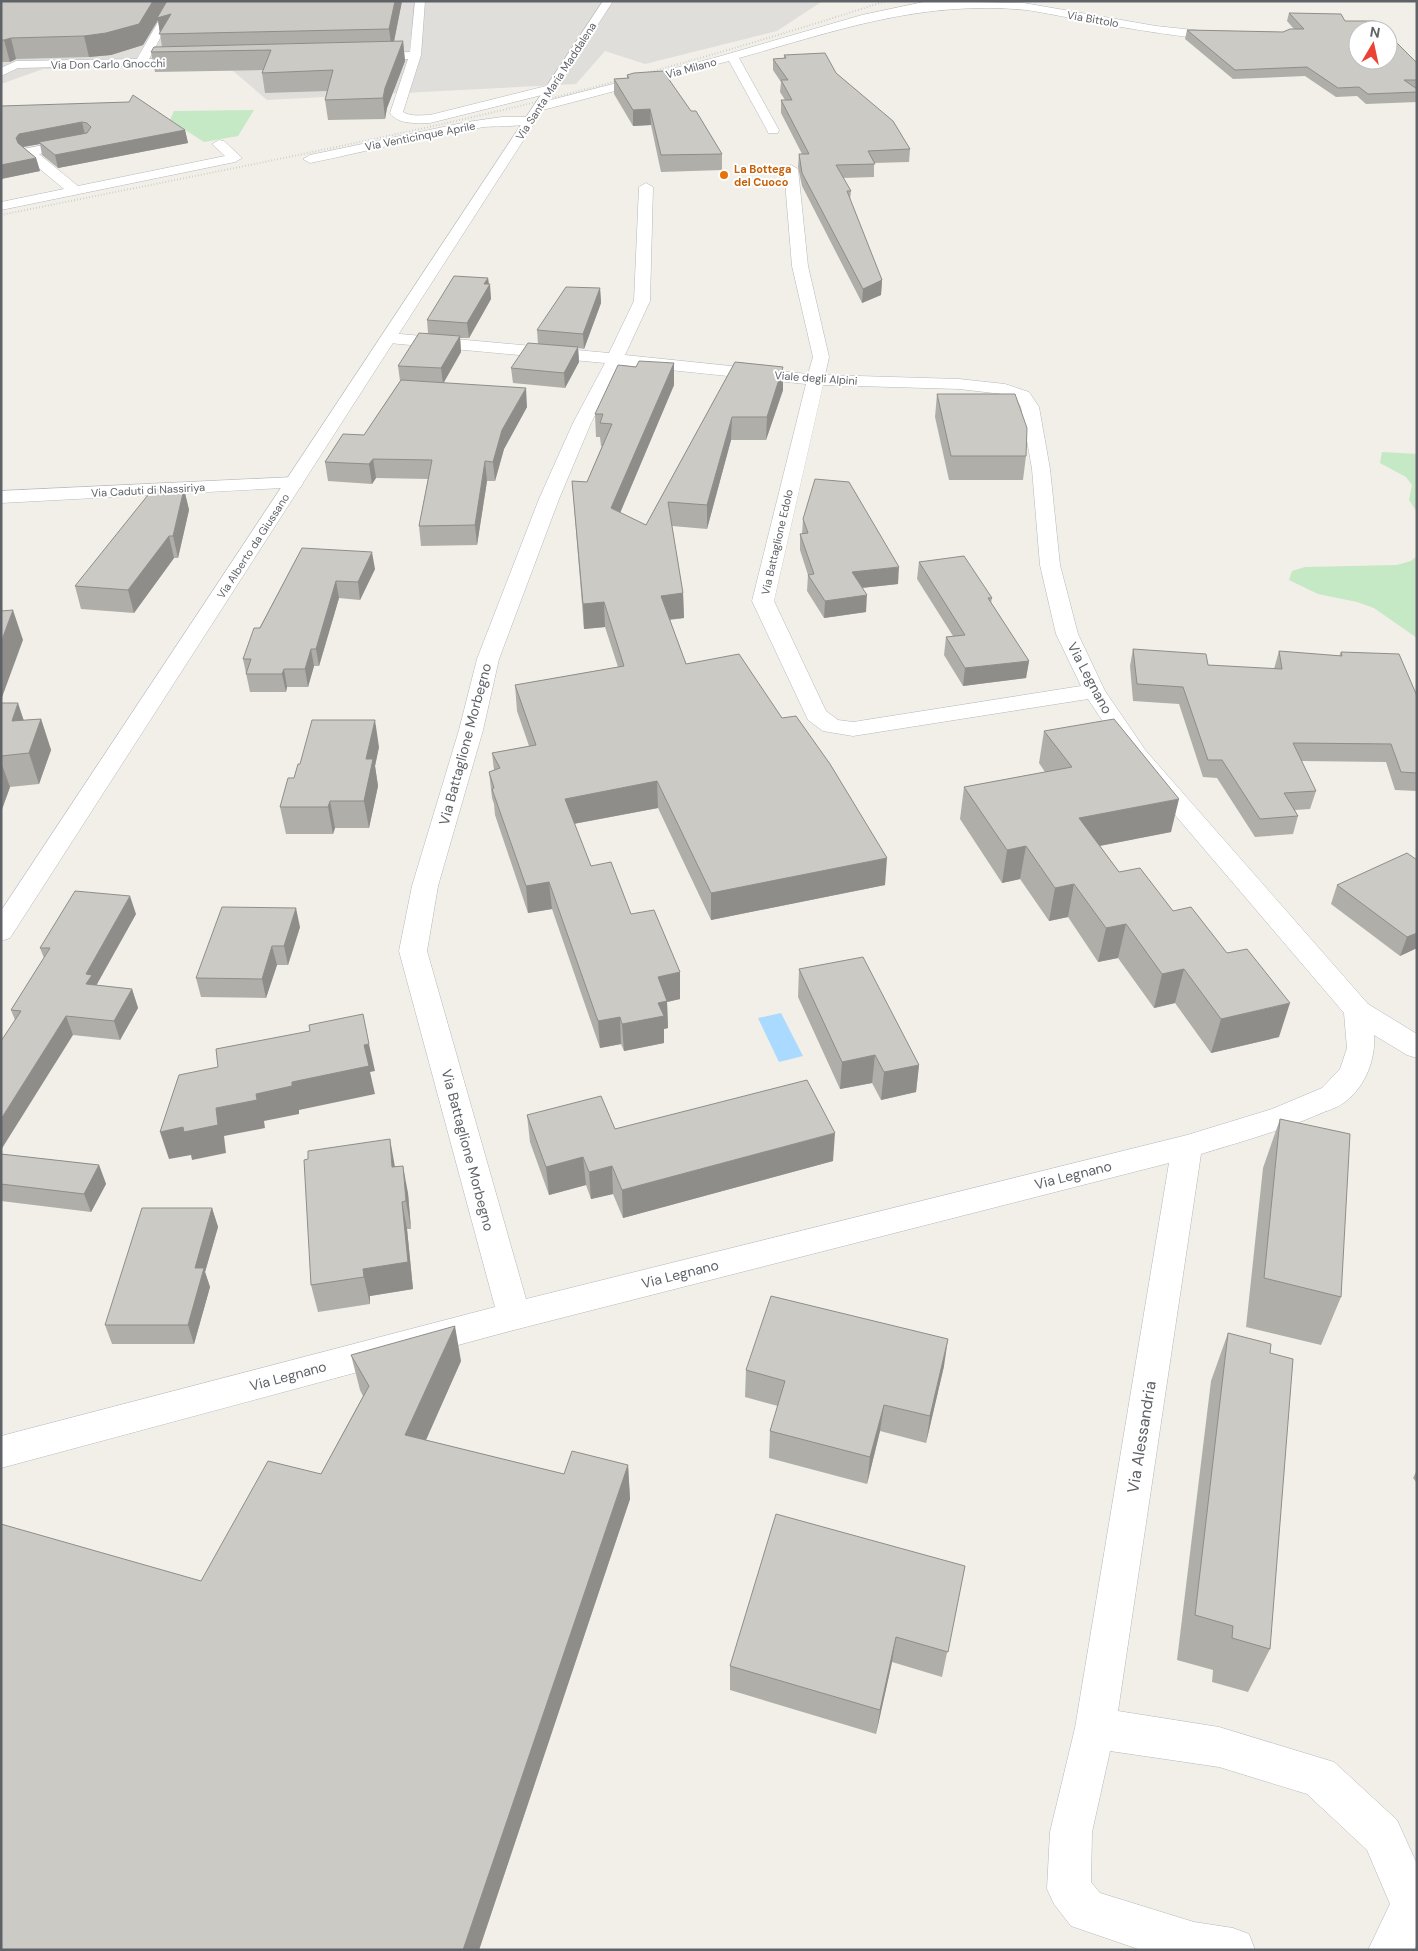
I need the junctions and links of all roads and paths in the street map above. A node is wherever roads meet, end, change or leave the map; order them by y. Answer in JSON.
{"nodes":[{"id":1,"x":174,"y":1,"type":"edge"},
{"id":2,"x":420,"y":1,"type":"edge"},
{"id":3,"x":608,"y":1,"type":"edge"},
{"id":4,"x":1232,"y":36,"type":"edge"},
{"id":5,"x":415,"y":55,"type":"junction"},
{"id":6,"x":356,"y":57,"type":"edge"},
{"id":7,"x":733,"y":57,"type":"junction"},
{"id":8,"x":200,"y":62,"type":"edge"},
{"id":9,"x":141,"y":63,"type":"junction"},
{"id":10,"x":1,"y":73,"type":"edge"},
{"id":11,"x":550,"y":89,"type":"junction"},
{"id":12,"x":539,"y":107,"type":"junction"},
{"id":13,"x":530,"y":121,"type":"junction"},
{"id":14,"x":773,"y":130,"type":"dead end"},
{"id":15,"x":85,"y":141,"type":"edge"},
{"id":16,"x":219,"y":144,"type":"dead end"},
{"id":17,"x":310,"y":159,"type":"dead end"},
{"id":18,"x":505,"y":161,"type":"joint"},
{"id":19,"x":791,"y":169,"type":"dead end"},
{"id":20,"x":646,"y":187,"type":"dead end"},
{"id":21,"x":75,"y":191,"type":"junction"},
{"id":22,"x":1,"y":206,"type":"edge"},
{"id":23,"x":389,"y":338,"type":"junction"},
{"id":24,"x":615,"y":359,"type":"junction"},
{"id":25,"x":816,"y":380,"type":"junction"},
{"id":26,"x":1005,"y":389,"type":"joint"},
{"id":27,"x":294,"y":483,"type":"junction"},
{"id":28,"x":1,"y":497,"type":"edge"},
{"id":29,"x":1094,"y":691,"type":"junction"},
{"id":30,"x":1,"y":932,"type":"edge"},
{"id":31,"x":1358,"y":1011,"type":"junction"},
{"id":32,"x":1417,"y":1048,"type":"edge"},
{"id":33,"x":1187,"y":1147,"type":"junction"},
{"id":34,"x":514,"y":1316,"type":"junction"},
{"id":35,"x":1,"y":1452,"type":"edge"},
{"id":36,"x":1095,"y":1728,"type":"junction"},
{"id":37,"x":1233,"y":1950,"type":"edge"},
{"id":38,"x":1390,"y":1950,"type":"edge"}],
"edges":[{"from":1,"to":9,"type":"street"},
{"from":2,"to":5,"type":"street"},
{"from":3,"to":11,"type":"street","name":"Via Santa Maria Maddalena"},
{"from":4,"to":7,"type":"street","name":"Via Bittolo"},
{"from":5,"to":6,"type":"street"},
{"from":5,"to":11,"type":"street"},
{"from":7,"to":12,"type":"street","name":"Via Milano"},
{"from":7,"to":14,"type":"street","name":"Via Milano"},
{"from":8,"to":9,"type":"street","name":"Via Don Carlo Gnocchi"},
{"from":9,"to":10,"type":"street","name":"Via Don Carlo Gnocchi"},
{"from":11,"to":12,"type":"street","name":"Via Santa Maria Maddalena"},
{"from":12,"to":13,"type":"street","name":"Via Santa Maria Maddalena"},
{"from":13,"to":17,"type":"street","name":"Via Venticinque Aprile"},
{"from":13,"to":18,"type":"street","name":"Via Santa Maria Maddalena"},
{"from":15,"to":21,"type":"street"},
{"from":16,"to":21,"type":"street"},
{"from":18,"to":23,"type":"street","name":"Via Alberto da Giussano"},
{"from":19,"to":25,"type":"street","name":"Via Battaglione Edolo"},
{"from":20,"to":24,"type":"street","name":"Via Battaglione Morbegno"},
{"from":21,"to":22,"type":"street"},
{"from":23,"to":24,"type":"street","name":"Viale degli Alpini"},
{"from":23,"to":27,"type":"street","name":"Via Alberto da Giussano"},
{"from":24,"to":25,"type":"street","name":"Viale degli Alpini"},
{"from":24,"to":34,"type":"street","name":"Via Battaglione Morbegno"},
{"from":25,"to":26,"type":"street","name":"Viale degli Alpini"},
{"from":25,"to":29,"type":"street","name":"Via Battaglione Edolo"},
{"from":26,"to":29,"type":"street","name":"Via Legnano"},
{"from":27,"to":28,"type":"street","name":"Via Caduti di Nassiriya"},
{"from":27,"to":30,"type":"street","name":"Via Alberto da Giussano"},
{"from":29,"to":31,"type":"street","name":"Via Legnano"},
{"from":31,"to":32,"type":"street"},
{"from":31,"to":33,"type":"street","name":"Via Legnano"},
{"from":33,"to":34,"type":"street","name":"Via Legnano"},
{"from":33,"to":36,"type":"street","name":"Via Alessandria"},
{"from":34,"to":35,"type":"street","name":"Via Legnano"},
{"from":36,"to":37,"type":"street","name":"Via Alessandria"},
{"from":36,"to":38,"type":"street"}]}
